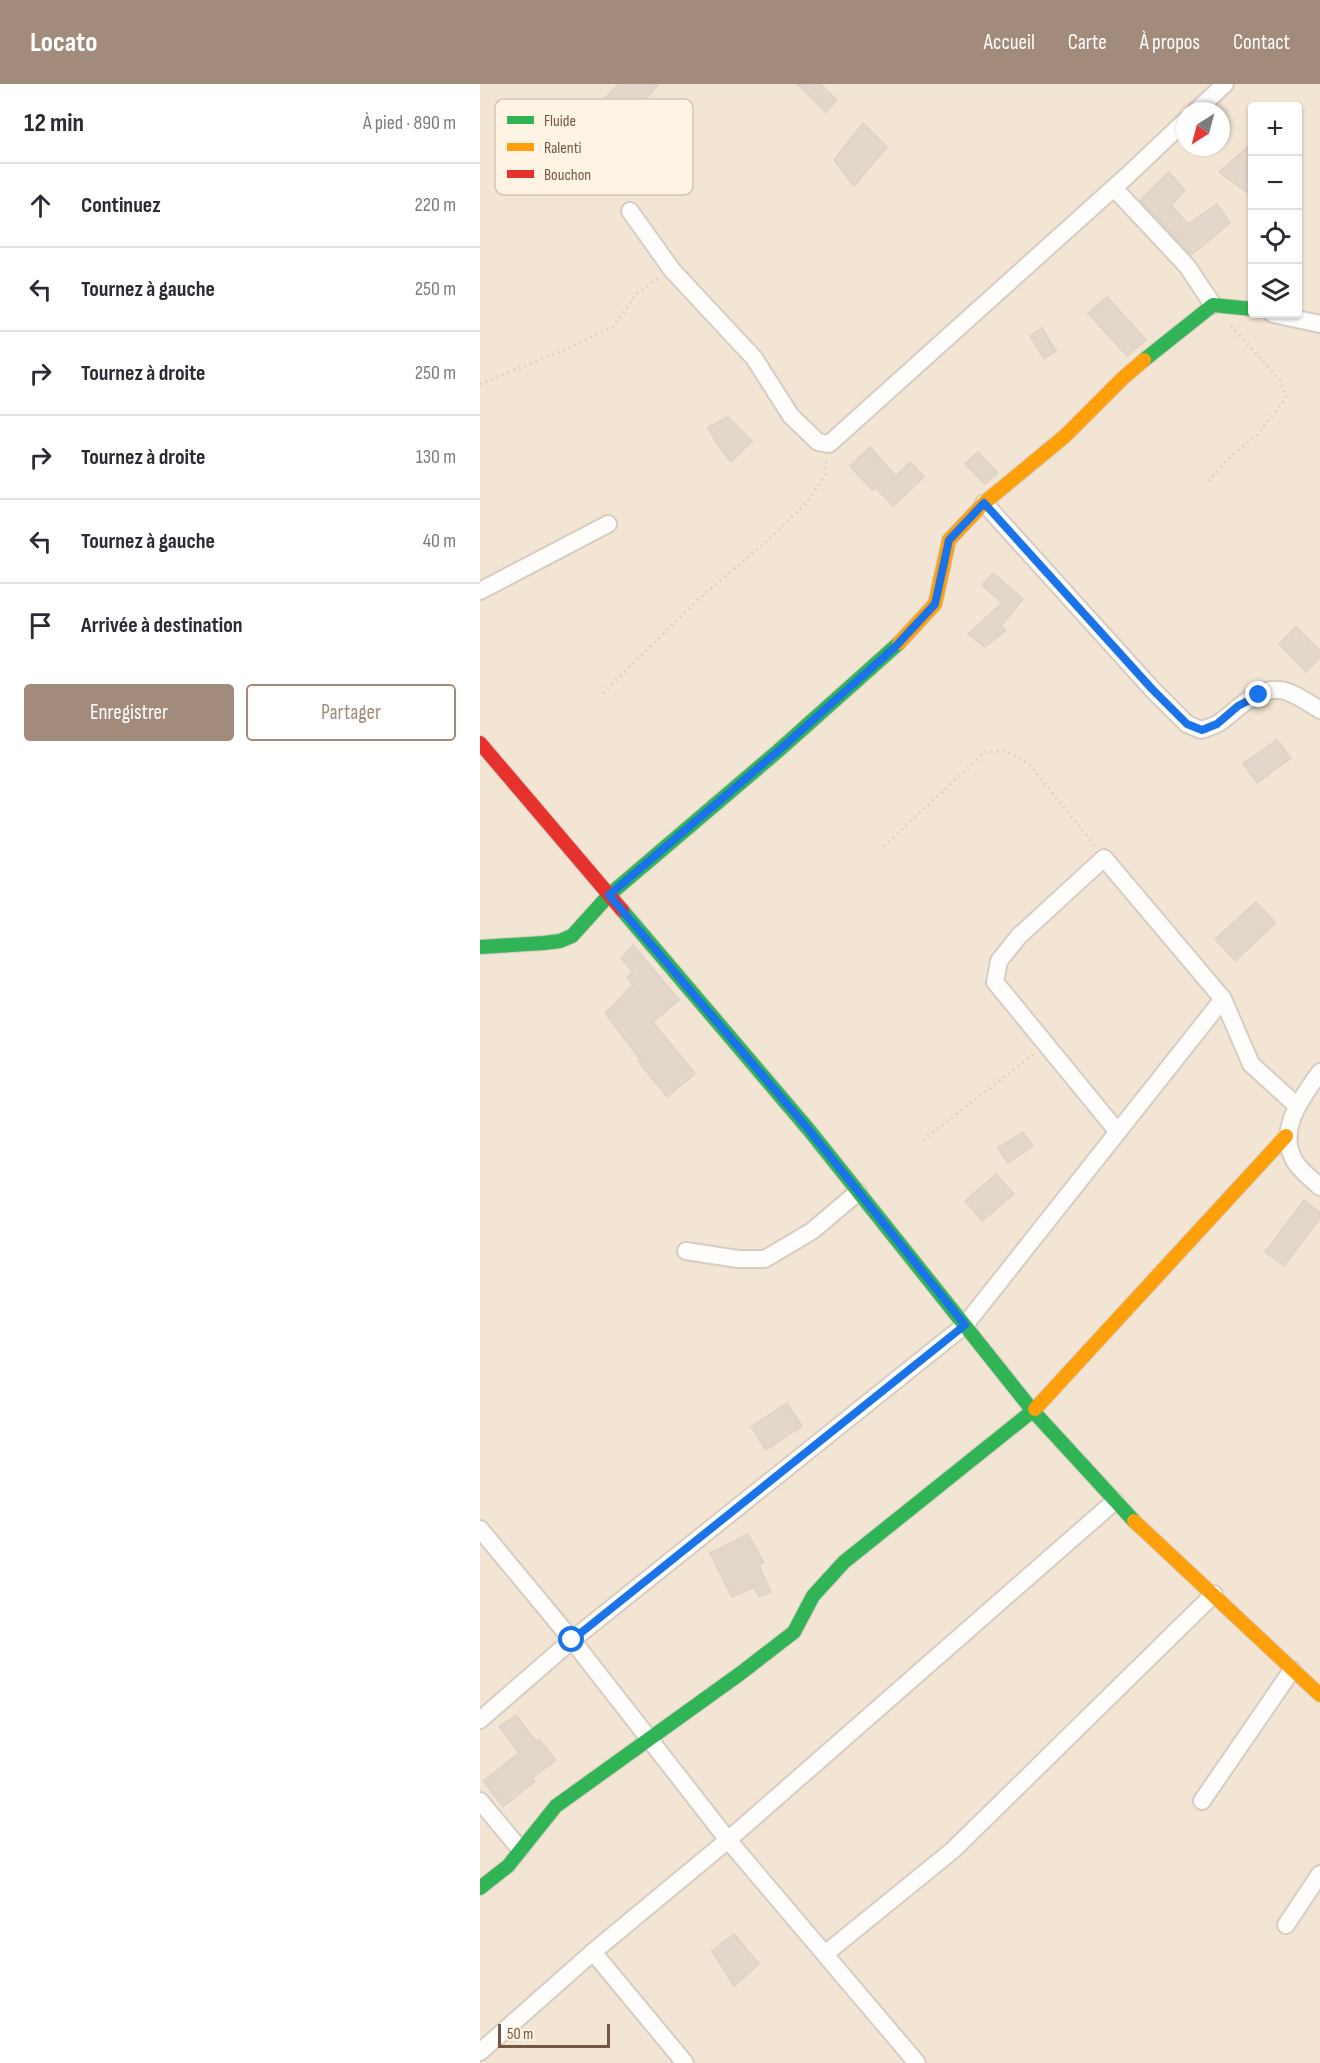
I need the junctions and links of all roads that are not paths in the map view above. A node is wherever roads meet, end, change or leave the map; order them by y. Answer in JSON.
{"nodes":[{"id":1,"x":1225,"y":84,"type":"edge"},
{"id":2,"x":1206,"y":102,"type":"edge"},
{"id":3,"x":1176,"y":129,"type":"edge"},
{"id":4,"x":1114,"y":188,"type":"junction"},
{"id":5,"x":630,"y":211,"type":"dead end"},
{"id":6,"x":1213,"y":305,"type":"junction"},
{"id":7,"x":1248,"y":308,"type":"edge"},
{"id":8,"x":1292,"y":318,"type":"edge"},
{"id":9,"x":1320,"y":324,"type":"edge"},
{"id":10,"x":984,"y":503,"type":"junction"},
{"id":11,"x":608,"y":524,"type":"dead end"},
{"id":12,"x":480,"y":591,"type":"edge"},
{"id":13,"x":1320,"y":710,"type":"edge"},
{"id":14,"x":480,"y":743,"type":"edge"},
{"id":15,"x":609,"y":895,"type":"junction"},
{"id":16,"x":480,"y":947,"type":"edge"},
{"id":17,"x":1223,"y":999,"type":"junction"},
{"id":18,"x":1320,"y":1072,"type":"edge"},
{"id":19,"x":1297,"y":1106,"type":"junction"},
{"id":20,"x":1117,"y":1131,"type":"junction"},
{"id":21,"x":1286,"y":1136,"type":"junction"},
{"id":22,"x":1320,"y":1187,"type":"edge"},
{"id":23,"x":858,"y":1192,"type":"junction"},
{"id":24,"x":686,"y":1251,"type":"dead end"},
{"id":25,"x":965,"y":1325,"type":"junction"},
{"id":26,"x":1033,"y":1412,"type":"junction"},
{"id":27,"x":1115,"y":1501,"type":"junction"},
{"id":28,"x":480,"y":1529,"type":"edge"},
{"id":29,"x":1214,"y":1594,"type":"junction"},
{"id":30,"x":572,"y":1640,"type":"junction"},
{"id":31,"x":1292,"y":1670,"type":"junction"},
{"id":32,"x":1320,"y":1695,"type":"edge"},
{"id":33,"x":480,"y":1720,"type":"edge"},
{"id":34,"x":650,"y":1738,"type":"junction"},
{"id":35,"x":480,"y":1801,"type":"edge"},
{"id":36,"x":1203,"y":1801,"type":"dead end"},
{"id":37,"x":728,"y":1840,"type":"junction"},
{"id":38,"x":520,"y":1849,"type":"junction"},
{"id":39,"x":1320,"y":1874,"type":"edge"},
{"id":40,"x":480,"y":1888,"type":"edge"},
{"id":41,"x":1286,"y":1925,"type":"dead end"},
{"id":42,"x":593,"y":1952,"type":"junction"},
{"id":43,"x":825,"y":1954,"type":"junction"},
{"id":44,"x":480,"y":2052,"type":"edge"},
{"id":45,"x":913,"y":2062,"type":"edge"},
{"id":46,"x":685,"y":2063,"type":"edge"}],
"edges":[{"from":1,"to":2,"type":"street"},
{"from":3,"to":4,"type":"street"},
{"from":4,"to":5,"type":"street"},
{"from":4,"to":6,"type":"street"},
{"from":6,"to":7,"type":"street"},
{"from":6,"to":10,"type":"street"},
{"from":8,"to":9,"type":"street"},
{"from":10,"to":13,"type":"street"},
{"from":10,"to":15,"type":"street"},
{"from":11,"to":12,"type":"street"},
{"from":14,"to":15,"type":"street"},
{"from":15,"to":16,"type":"street"},
{"from":15,"to":23,"type":"street"},
{"from":17,"to":19,"type":"street"},
{"from":17,"to":20,"type":"street"},
{"from":17,"to":20,"type":"street"},
{"from":18,"to":19,"type":"street"},
{"from":19,"to":21,"type":"street"},
{"from":20,"to":25,"type":"street"},
{"from":21,"to":22,"type":"street"},
{"from":21,"to":26,"type":"street"},
{"from":23,"to":24,"type":"street"},
{"from":23,"to":25,"type":"street"},
{"from":25,"to":26,"type":"street"},
{"from":25,"to":30,"type":"street"},
{"from":26,"to":27,"type":"street"},
{"from":26,"to":34,"type":"street"},
{"from":27,"to":29,"type":"street"},
{"from":27,"to":37,"type":"street"},
{"from":28,"to":30,"type":"street"},
{"from":29,"to":31,"type":"street"},
{"from":29,"to":43,"type":"street"},
{"from":30,"to":33,"type":"street"},
{"from":30,"to":34,"type":"street"},
{"from":31,"to":32,"type":"street"},
{"from":31,"to":36,"type":"street"},
{"from":34,"to":37,"type":"street"},
{"from":34,"to":38,"type":"street"},
{"from":35,"to":38,"type":"street"},
{"from":37,"to":42,"type":"street"},
{"from":37,"to":43,"type":"street"},
{"from":38,"to":40,"type":"street"},
{"from":39,"to":41,"type":"street"},
{"from":42,"to":44,"type":"street"},
{"from":42,"to":46,"type":"street"},
{"from":43,"to":45,"type":"street"}]}
